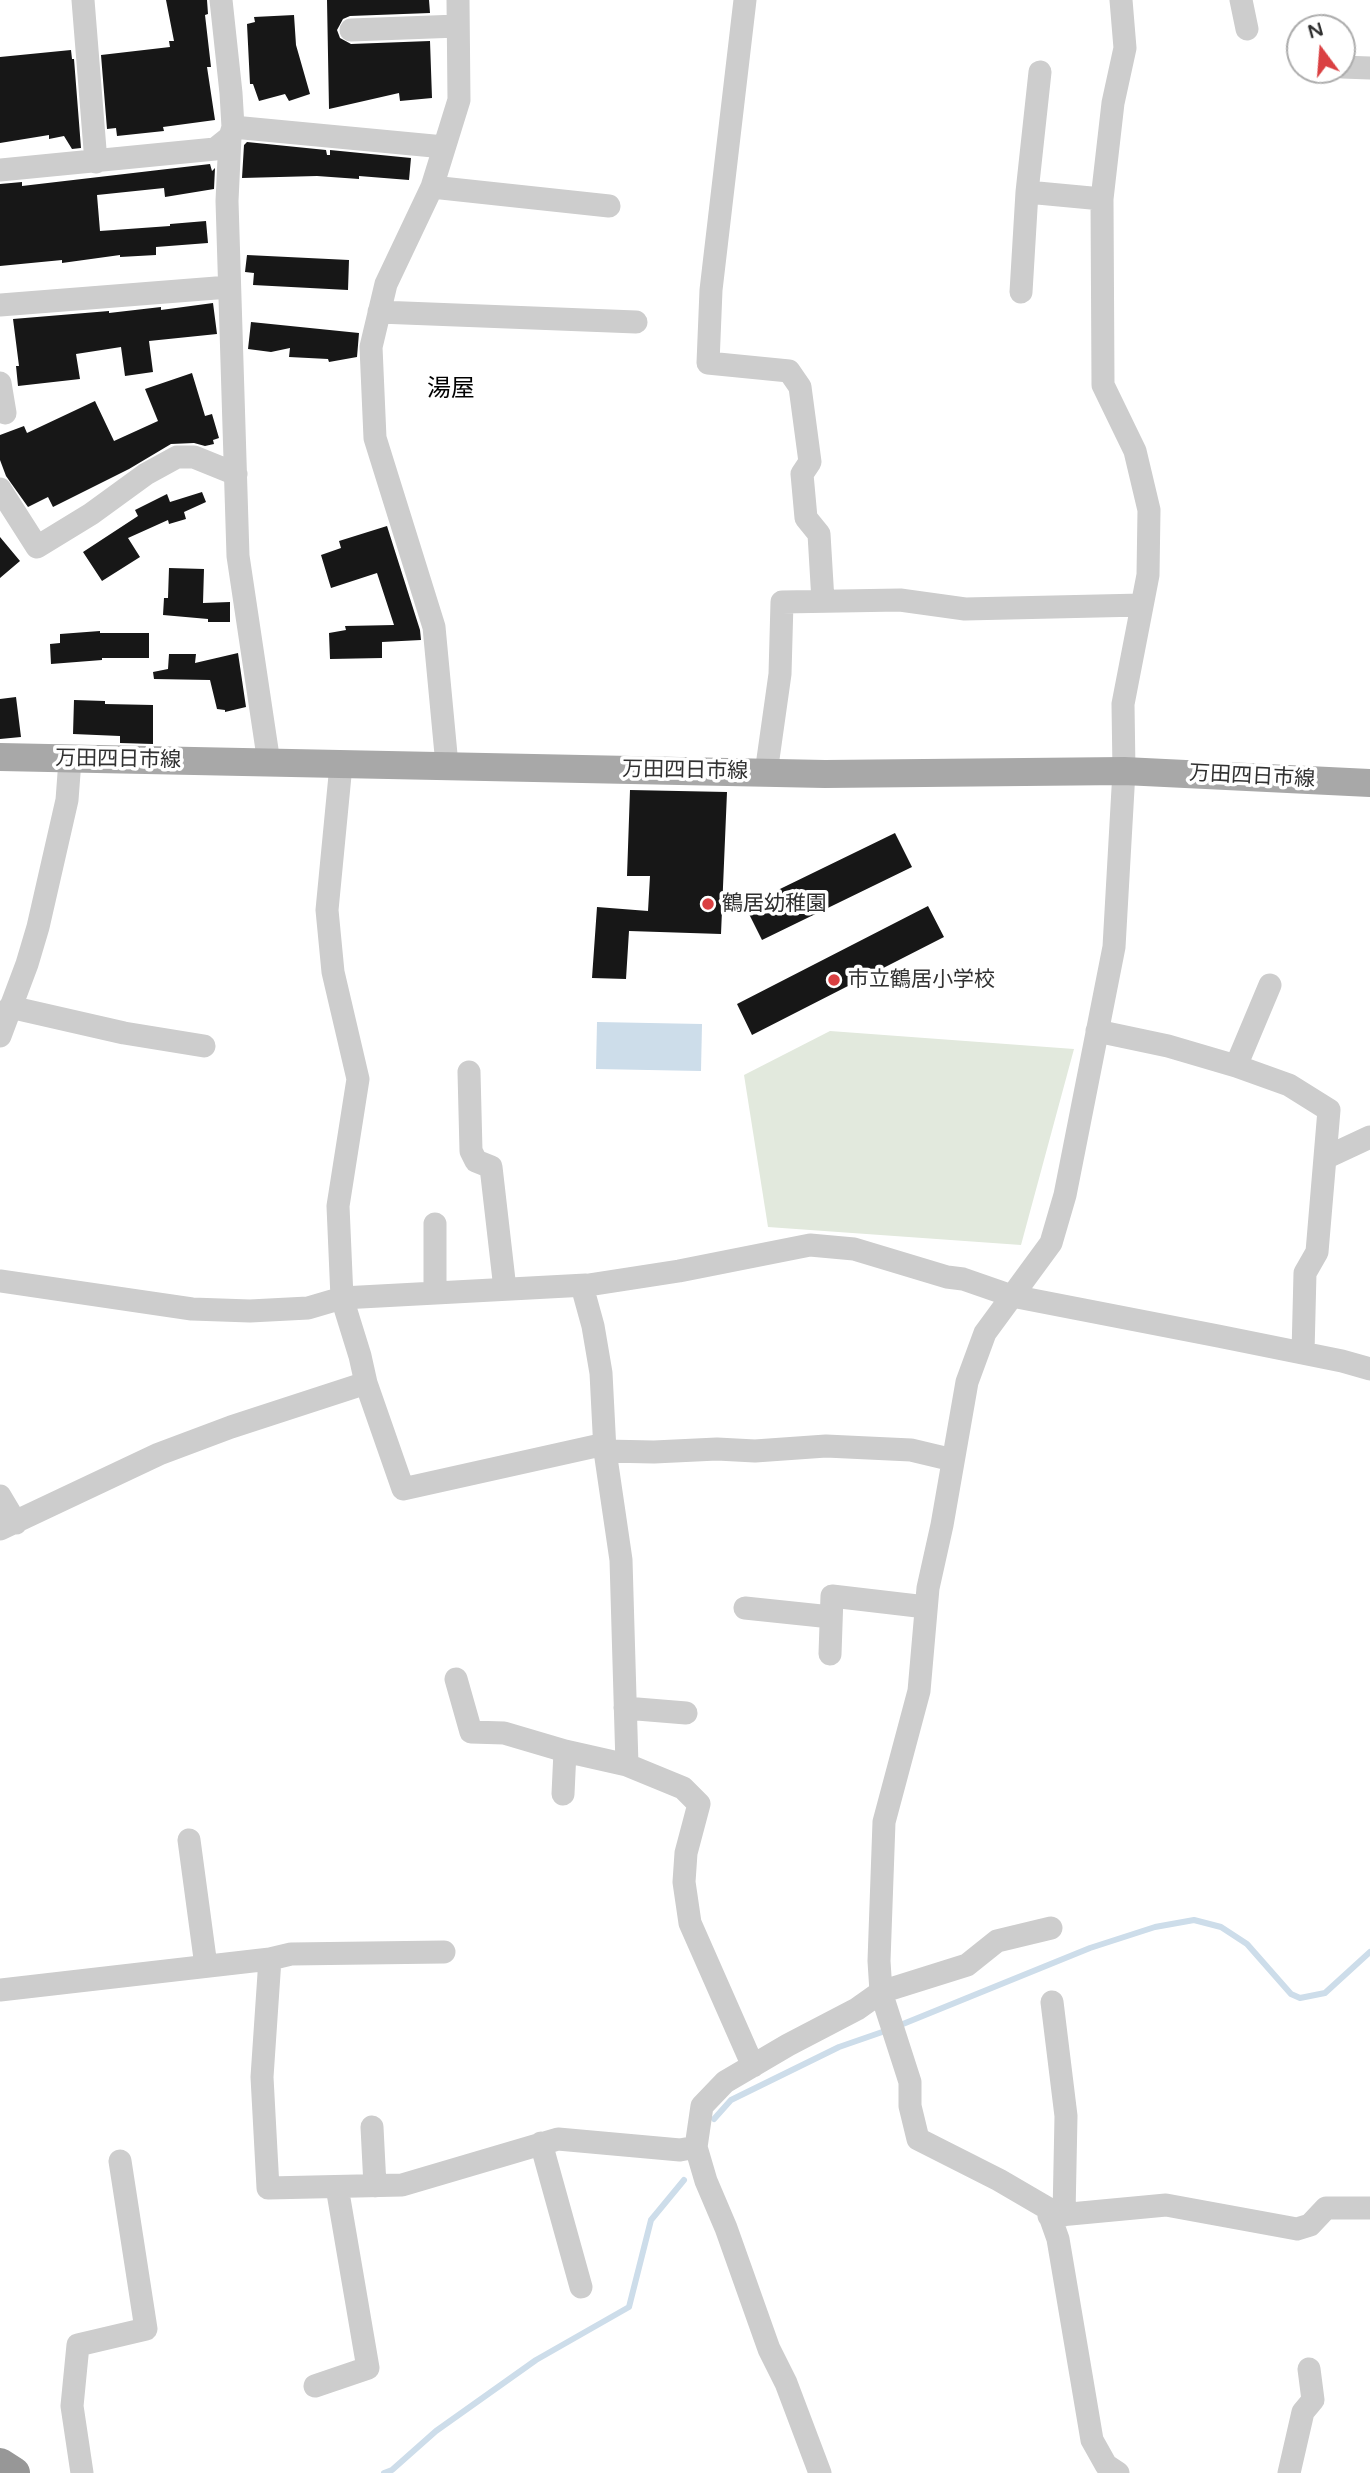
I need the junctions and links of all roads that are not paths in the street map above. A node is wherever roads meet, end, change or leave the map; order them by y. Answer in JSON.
{"nodes":[{"id":1,"x":83,"y":0,"type":"edge"},
{"id":2,"x":221,"y":0,"type":"edge"},
{"id":3,"x":458,"y":0,"type":"edge"},
{"id":4,"x":744,"y":0,"type":"edge"},
{"id":5,"x":1121,"y":0,"type":"edge"},
{"id":6,"x":1241,"y":0,"type":"edge"},
{"id":7,"x":458,"y":26,"type":"junction"},
{"id":8,"x":1247,"y":29,"type":"dead end"},
{"id":9,"x":351,"y":30,"type":"dead end"},
{"id":10,"x":1040,"y":72,"type":"dead end"},
{"id":11,"x":231,"y":132,"type":"junction"},
{"id":12,"x":444,"y":147,"type":"junction"},
{"id":13,"x":96,"y":162,"type":"junction"},
{"id":14,"x":0,"y":170,"type":"edge"},
{"id":15,"x":432,"y":187,"type":"junction"},
{"id":16,"x":1027,"y":192,"type":"junction"},
{"id":17,"x":1102,"y":199,"type":"junction"},
{"id":18,"x":609,"y":206,"type":"dead end"},
{"id":19,"x":229,"y":287,"type":"junction"},
{"id":20,"x":1021,"y":292,"type":"dead end"},
{"id":21,"x":0,"y":305,"type":"edge"},
{"id":22,"x":379,"y":312,"type":"junction"},
{"id":23,"x":636,"y":322,"type":"dead end"},
{"id":24,"x":0,"y":383,"type":"edge"},
{"id":25,"x":5,"y":413,"type":"dead end"},
{"id":26,"x":236,"y":474,"type":"junction"},
{"id":27,"x":0,"y":489,"type":"edge"},
{"id":28,"x":823,"y":601,"type":"junction"},
{"id":29,"x":1142,"y":605,"type":"junction"},
{"id":30,"x":0,"y":757,"type":"edge"},
{"id":31,"x":70,"y":760,"type":"junction"},
{"id":32,"x":269,"y":764,"type":"junction"},
{"id":33,"x":341,"y":765,"type":"junction"},
{"id":34,"x":447,"y":765,"type":"junction"},
{"id":35,"x":1124,"y":771,"type":"junction"},
{"id":36,"x":766,"y":773,"type":"junction"},
{"id":37,"x":1370,"y":783,"type":"edge"},
{"id":38,"x":1270,"y":985,"type":"dead end"},
{"id":39,"x":10,"y":1007,"type":"junction"},
{"id":40,"x":1097,"y":1031,"type":"junction"},
{"id":41,"x":0,"y":1036,"type":"edge"},
{"id":42,"x":204,"y":1046,"type":"dead end"},
{"id":43,"x":1236,"y":1066,"type":"junction"},
{"id":44,"x":469,"y":1072,"type":"dead end"},
{"id":45,"x":1370,"y":1137,"type":"edge"},
{"id":46,"x":1325,"y":1158,"type":"junction"},
{"id":47,"x":435,"y":1224,"type":"dead end"},
{"id":48,"x":0,"y":1281,"type":"edge"},
{"id":49,"x":582,"y":1286,"type":"junction"},
{"id":50,"x":505,"y":1289,"type":"junction"},
{"id":51,"x":435,"y":1293,"type":"junction"},
{"id":52,"x":1013,"y":1296,"type":"junction"},
{"id":53,"x":342,"y":1298,"type":"junction"},
{"id":54,"x":1303,"y":1353,"type":"junction"},
{"id":55,"x":1370,"y":1369,"type":"edge"},
{"id":56,"x":366,"y":1383,"type":"junction"},
{"id":57,"x":605,"y":1447,"type":"junction"},
{"id":58,"x":954,"y":1460,"type":"junction"},
{"id":59,"x":0,"y":1496,"type":"edge"},
{"id":60,"x":8,"y":1526,"type":"edge"},
{"id":61,"x":926,"y":1607,"type":"junction"},
{"id":62,"x":745,"y":1608,"type":"dead end"},
{"id":63,"x":831,"y":1618,"type":"junction"},
{"id":64,"x":831,"y":1654,"type":"dead end"},
{"id":65,"x":456,"y":1679,"type":"dead end"},
{"id":66,"x":625,"y":1707,"type":"junction"},
{"id":67,"x":686,"y":1713,"type":"dead end"},
{"id":68,"x":565,"y":1751,"type":"junction"},
{"id":69,"x":627,"y":1765,"type":"junction"},
{"id":70,"x":563,"y":1794,"type":"dead end"},
{"id":71,"x":189,"y":1840,"type":"dead end"},
{"id":72,"x":1051,"y":1928,"type":"dead end"},
{"id":73,"x":444,"y":1952,"type":"dead end"},
{"id":74,"x":270,"y":1959,"type":"junction"},
{"id":75,"x":206,"y":1966,"type":"junction"},
{"id":76,"x":0,"y":1990,"type":"edge"},
{"id":77,"x":881,"y":1992,"type":"junction"},
{"id":78,"x":1052,"y":2002,"type":"dead end"},
{"id":79,"x":753,"y":2066,"type":"junction"},
{"id":80,"x":372,"y":2127,"type":"dead end"},
{"id":81,"x":541,"y":2143,"type":"junction"},
{"id":82,"x":696,"y":2147,"type":"junction"},
{"id":83,"x":120,"y":2161,"type":"dead end"},
{"id":84,"x":337,"y":2186,"type":"junction"},
{"id":85,"x":375,"y":2186,"type":"junction"},
{"id":86,"x":1370,"y":2208,"type":"edge"},
{"id":87,"x":1057,"y":2215,"type":"junction"},
{"id":88,"x":581,"y":2287,"type":"dead end"},
{"id":89,"x":1309,"y":2369,"type":"dead end"},
{"id":90,"x":315,"y":2386,"type":"dead end"},
{"id":91,"x":0,"y":2464,"type":"edge"},
{"id":92,"x":14,"y":2473,"type":"edge"},
{"id":93,"x":82,"y":2473,"type":"edge"},
{"id":94,"x":820,"y":2473,"type":"edge"},
{"id":95,"x":1118,"y":2473,"type":"edge"},
{"id":96,"x":1289,"y":2473,"type":"edge"}],
"edges":[{"from":1,"to":13,"type":"street"},
{"from":2,"to":11,"type":"street"},
{"from":3,"to":7,"type":"street"},
{"from":4,"to":28,"type":"street"},
{"from":5,"to":17,"type":"street"},
{"from":6,"to":8,"type":"street"},
{"from":7,"to":9,"type":"street"},
{"from":7,"to":12,"type":"street"},
{"from":10,"to":16,"type":"street"},
{"from":11,"to":12,"type":"street"},
{"from":11,"to":13,"type":"street"},
{"from":11,"to":19,"type":"street"},
{"from":12,"to":15,"type":"street"},
{"from":13,"to":14,"type":"street"},
{"from":15,"to":18,"type":"street"},
{"from":15,"to":22,"type":"street"},
{"from":16,"to":17,"type":"street"},
{"from":16,"to":20,"type":"street"},
{"from":17,"to":29,"type":"street"},
{"from":19,"to":21,"type":"street"},
{"from":19,"to":26,"type":"street"},
{"from":22,"to":23,"type":"street"},
{"from":22,"to":34,"type":"street"},
{"from":24,"to":25,"type":"street"},
{"from":26,"to":27,"type":"street"},
{"from":26,"to":32,"type":"street"},
{"from":28,"to":29,"type":"street"},
{"from":28,"to":36,"type":"street"},
{"from":29,"to":35,"type":"street"},
{"from":30,"to":31,"type":"main road","name":"万田四日市線"},
{"from":31,"to":32,"type":"main road","name":"万田四日市線"},
{"from":31,"to":39,"type":"street"},
{"from":32,"to":33,"type":"main road","name":"万田四日市線"},
{"from":33,"to":34,"type":"main road","name":"万田四日市線"},
{"from":33,"to":53,"type":"street"},
{"from":34,"to":36,"type":"main road","name":"万田四日市線"},
{"from":35,"to":36,"type":"main road","name":"万田四日市線"},
{"from":35,"to":37,"type":"main road","name":"万田四日市線"},
{"from":35,"to":40,"type":"street"},
{"from":38,"to":43,"type":"street"},
{"from":39,"to":41,"type":"street"},
{"from":39,"to":42,"type":"street"},
{"from":40,"to":43,"type":"street"},
{"from":40,"to":52,"type":"street"},
{"from":43,"to":46,"type":"street"},
{"from":44,"to":50,"type":"street"},
{"from":45,"to":46,"type":"street"},
{"from":46,"to":54,"type":"street"},
{"from":47,"to":51,"type":"street"},
{"from":48,"to":53,"type":"street"},
{"from":49,"to":50,"type":"street"},
{"from":49,"to":52,"type":"street"},
{"from":49,"to":57,"type":"street"},
{"from":50,"to":51,"type":"street"},
{"from":51,"to":53,"type":"street"},
{"from":52,"to":54,"type":"street"},
{"from":52,"to":58,"type":"street"},
{"from":53,"to":56,"type":"street"},
{"from":54,"to":55,"type":"street"},
{"from":56,"to":57,"type":"street"},
{"from":56,"to":60,"type":"street"},
{"from":57,"to":58,"type":"street"},
{"from":57,"to":66,"type":"street"},
{"from":58,"to":61,"type":"street"},
{"from":59,"to":60,"type":"street"},
{"from":61,"to":63,"type":"street"},
{"from":61,"to":77,"type":"street"},
{"from":62,"to":63,"type":"street"},
{"from":63,"to":64,"type":"street"},
{"from":65,"to":68,"type":"street"},
{"from":66,"to":67,"type":"street"},
{"from":66,"to":69,"type":"street"},
{"from":68,"to":69,"type":"street"},
{"from":68,"to":70,"type":"street"},
{"from":69,"to":79,"type":"street"},
{"from":71,"to":75,"type":"street"},
{"from":72,"to":77,"type":"street"},
{"from":73,"to":74,"type":"street"},
{"from":74,"to":75,"type":"street"},
{"from":74,"to":84,"type":"street"},
{"from":75,"to":76,"type":"street"},
{"from":77,"to":79,"type":"street"},
{"from":77,"to":87,"type":"street"},
{"from":78,"to":87,"type":"street"},
{"from":79,"to":82,"type":"street"},
{"from":80,"to":85,"type":"street"},
{"from":81,"to":82,"type":"street"},
{"from":81,"to":85,"type":"street"},
{"from":81,"to":88,"type":"street"},
{"from":82,"to":94,"type":"street"},
{"from":83,"to":93,"type":"street"},
{"from":84,"to":85,"type":"street"},
{"from":84,"to":90,"type":"street"},
{"from":86,"to":87,"type":"street"},
{"from":87,"to":95,"type":"street"},
{"from":89,"to":96,"type":"street"},
{"from":91,"to":92,"type":"highway"}]}
